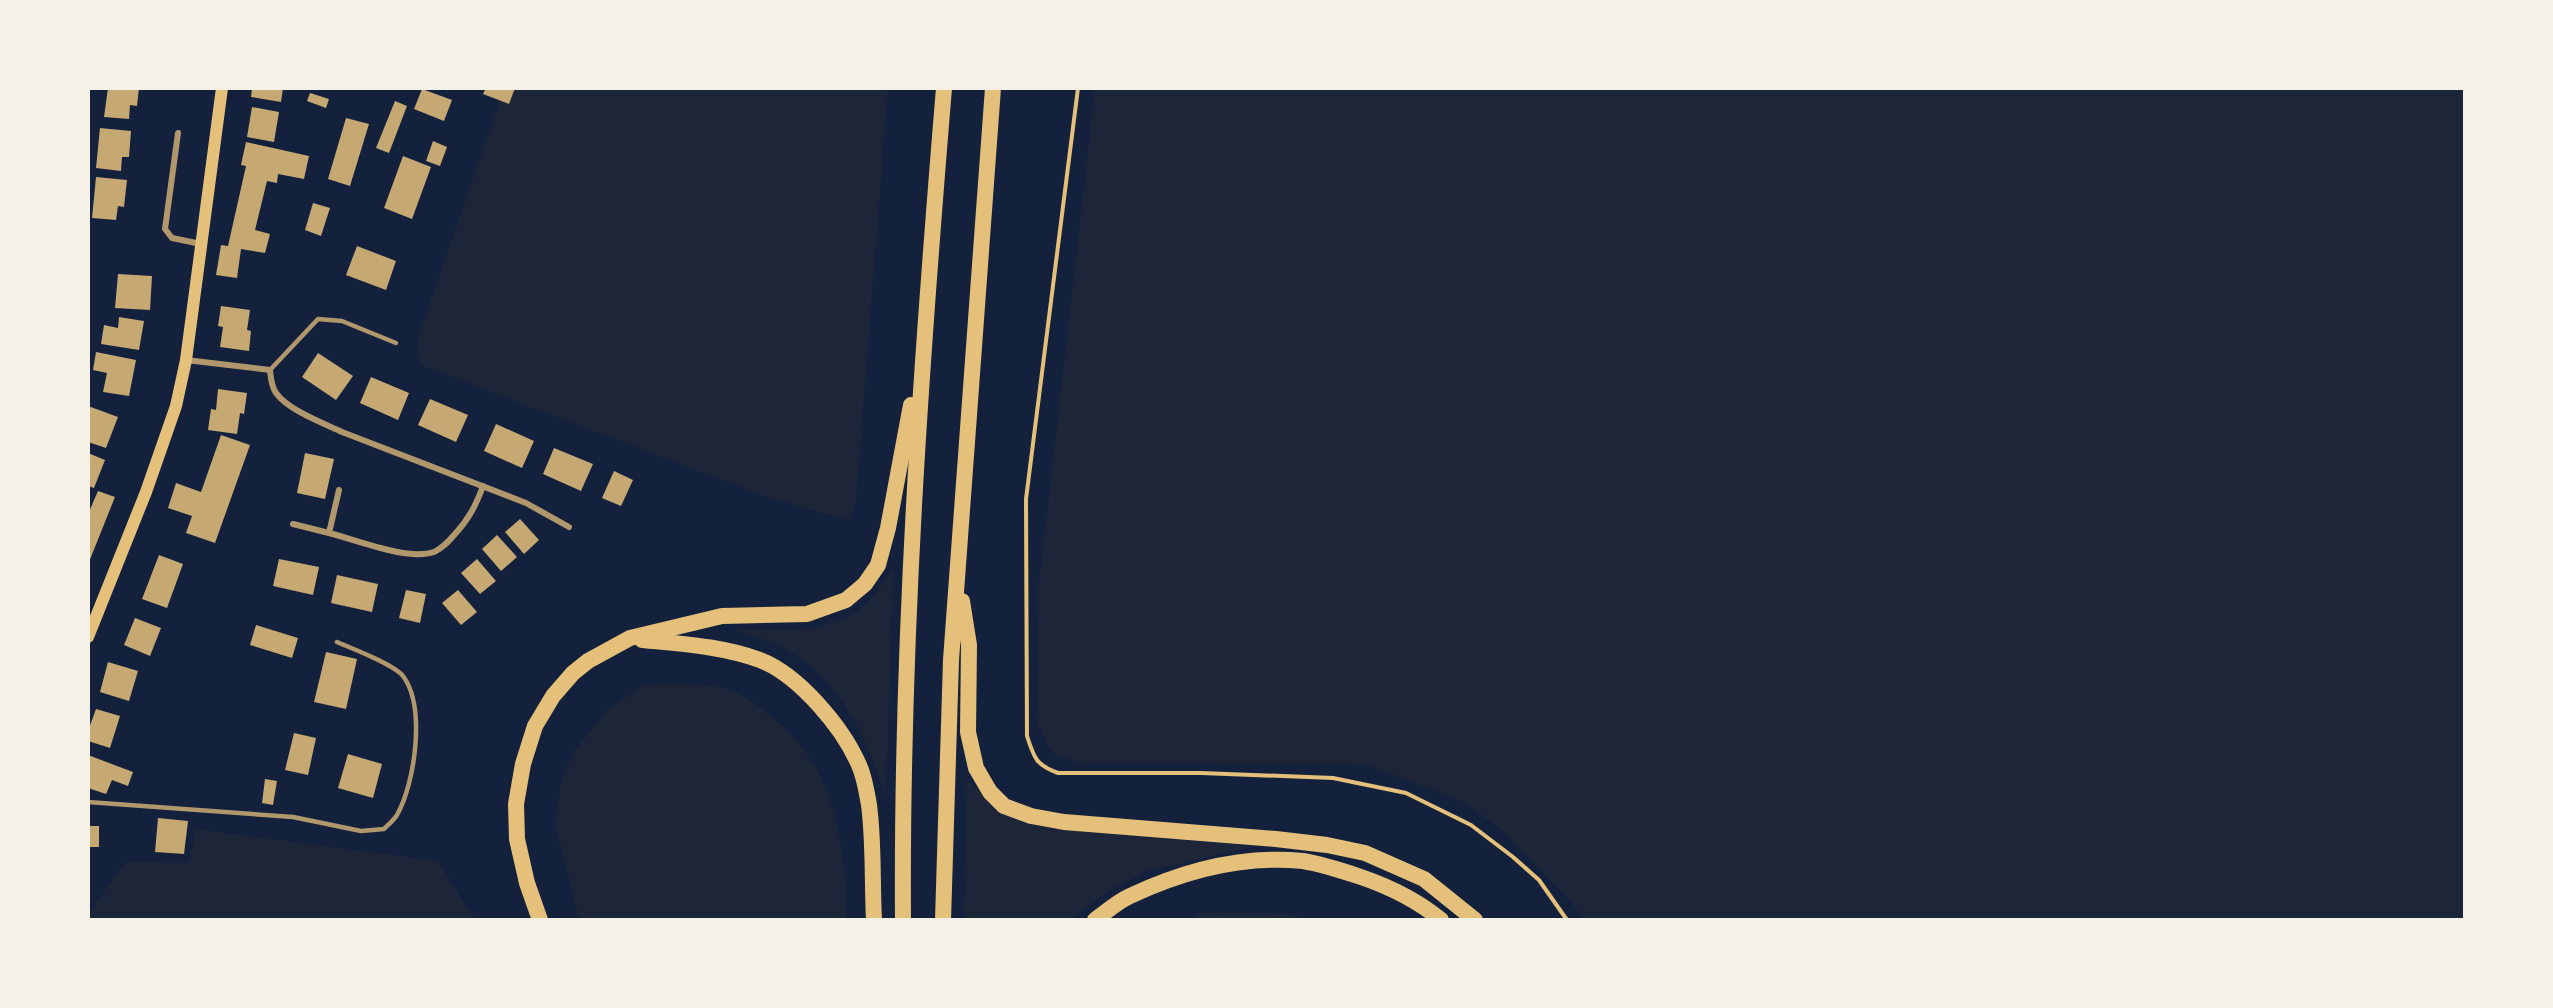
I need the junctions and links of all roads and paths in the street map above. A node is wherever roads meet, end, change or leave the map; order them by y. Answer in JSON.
{"nodes":[{"id":1,"x":945,"y":88,"type":"edge"},
{"id":2,"x":993,"y":88,"type":"edge"},
{"id":3,"x":1077,"y":88,"type":"edge"},
{"id":4,"x":221,"y":89,"type":"edge"},
{"id":5,"x":178,"y":133,"type":"dead end"},
{"id":6,"x":202,"y":244,"type":"junction"},
{"id":7,"x":396,"y":343,"type":"dead end"},
{"id":8,"x":922,"y":354,"type":"junction"},
{"id":9,"x":186,"y":360,"type":"junction"},
{"id":10,"x":270,"y":370,"type":"junction"},
{"id":11,"x":483,"y":486,"type":"junction"},
{"id":12,"x":339,"y":490,"type":"dead end"},
{"id":13,"x":293,"y":524,"type":"dead end"},
{"id":14,"x":570,"y":527,"type":"dead end"},
{"id":15,"x":329,"y":533,"type":"junction"},
{"id":16,"x":957,"y":573,"type":"junction"},
{"id":17,"x":88,"y":637,"type":"edge"},
{"id":18,"x":630,"y":638,"type":"junction"},
{"id":19,"x":337,"y":642,"type":"dead end"},
{"id":20,"x":88,"y":802,"type":"edge"},
{"id":21,"x":540,"y":920,"type":"edge"},
{"id":22,"x":874,"y":920,"type":"edge"},
{"id":23,"x":903,"y":920,"type":"edge"},
{"id":24,"x":943,"y":920,"type":"edge"},
{"id":25,"x":1095,"y":920,"type":"edge"},
{"id":26,"x":1442,"y":920,"type":"edge"},
{"id":27,"x":1475,"y":920,"type":"edge"},
{"id":28,"x":1567,"y":920,"type":"edge"}],
"edges":[{"from":1,"to":8,"type":"highway"},
{"from":2,"to":16,"type":"highway"},
{"from":3,"to":28,"type":"path"},
{"from":4,"to":6,"type":"main road"},
{"from":5,"to":6,"type":"street"},
{"from":6,"to":9,"type":"main road"},
{"from":7,"to":10,"type":"lane"},
{"from":8,"to":18,"type":"highway"},
{"from":8,"to":23,"type":"highway"},
{"from":9,"to":10,"type":"street"},
{"from":9,"to":17,"type":"main road"},
{"from":10,"to":11,"type":"street"},
{"from":11,"to":14,"type":"street"},
{"from":11,"to":15,"type":"street"},
{"from":12,"to":15,"type":"street"},
{"from":13,"to":15,"type":"street"},
{"from":16,"to":24,"type":"highway"},
{"from":16,"to":27,"type":"highway"},
{"from":18,"to":21,"type":"highway"},
{"from":18,"to":22,"type":"highway"},
{"from":19,"to":20,"type":"lane"},
{"from":25,"to":26,"type":"highway"}]}
